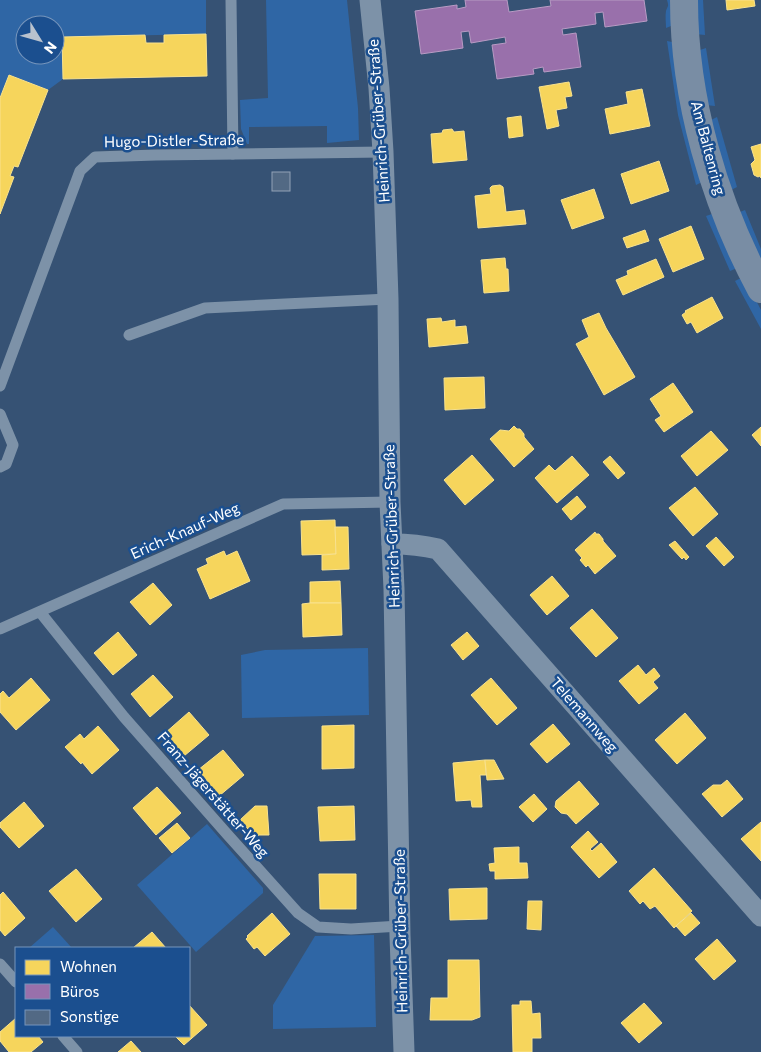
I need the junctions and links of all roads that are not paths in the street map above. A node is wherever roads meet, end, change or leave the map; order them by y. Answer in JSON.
{"nodes":[{"id":1,"x":231,"y":0,"type":"edge"},
{"id":2,"x":370,"y":0,"type":"edge"},
{"id":3,"x":684,"y":0,"type":"edge"},
{"id":4,"x":383,"y":152,"type":"junction"},
{"id":5,"x":233,"y":154,"type":"junction"},
{"id":6,"x":761,"y":289,"type":"edge"},
{"id":7,"x":388,"y":299,"type":"junction"},
{"id":8,"x":129,"y":335,"type":"dead end"},
{"id":9,"x":0,"y":386,"type":"edge"},
{"id":10,"x":0,"y":414,"type":"edge"},
{"id":11,"x":0,"y":467,"type":"edge"},
{"id":12,"x":390,"y":502,"type":"junction"},
{"id":13,"x":392,"y":544,"type":"junction"},
{"id":14,"x":40,"y":612,"type":"junction"},
{"id":15,"x":0,"y":629,"type":"edge"},
{"id":16,"x":761,"y":916,"type":"edge"},
{"id":17,"x":400,"y":926,"type":"junction"},
{"id":18,"x":0,"y":964,"type":"edge"},
{"id":19,"x":15,"y":981,"type":"edge"},
{"id":20,"x":64,"y":1037,"type":"edge"},
{"id":21,"x":77,"y":1052,"type":"edge"},
{"id":22,"x":404,"y":1052,"type":"edge"}],
"edges":[{"from":1,"to":5,"type":"lane"},
{"from":2,"to":4,"type":"street","name":"Heinrich-Grüber-Straße"},
{"from":3,"to":6,"type":"street","name":"Am Baltenring"},
{"from":4,"to":5,"type":"lane","name":"Hugo-Distler-Straße"},
{"from":4,"to":7,"type":"street","name":"Heinrich-Grüber-Straße"},
{"from":5,"to":9,"type":"lane","name":"Hugo-Distler-Straße"},
{"from":7,"to":8,"type":"lane"},
{"from":7,"to":12,"type":"street","name":"Heinrich-Grüber-Straße"},
{"from":10,"to":11,"type":"lane"},
{"from":12,"to":13,"type":"street","name":"Heinrich-Grüber-Straße"},
{"from":12,"to":14,"type":"lane","name":"Erich-Knauf-Weg"},
{"from":13,"to":16,"type":"street","name":"Telemannweg"},
{"from":13,"to":17,"type":"street","name":"Heinrich-Grüber-Straße"},
{"from":14,"to":15,"type":"lane","name":"Erich-Knauf-Weg"},
{"from":14,"to":17,"type":"lane","name":"Franz-Jägerstätter-Weg"},
{"from":17,"to":22,"type":"street","name":"Heinrich-Grüber-Straße"},
{"from":18,"to":19,"type":"lane"},
{"from":20,"to":21,"type":"lane"}]}
